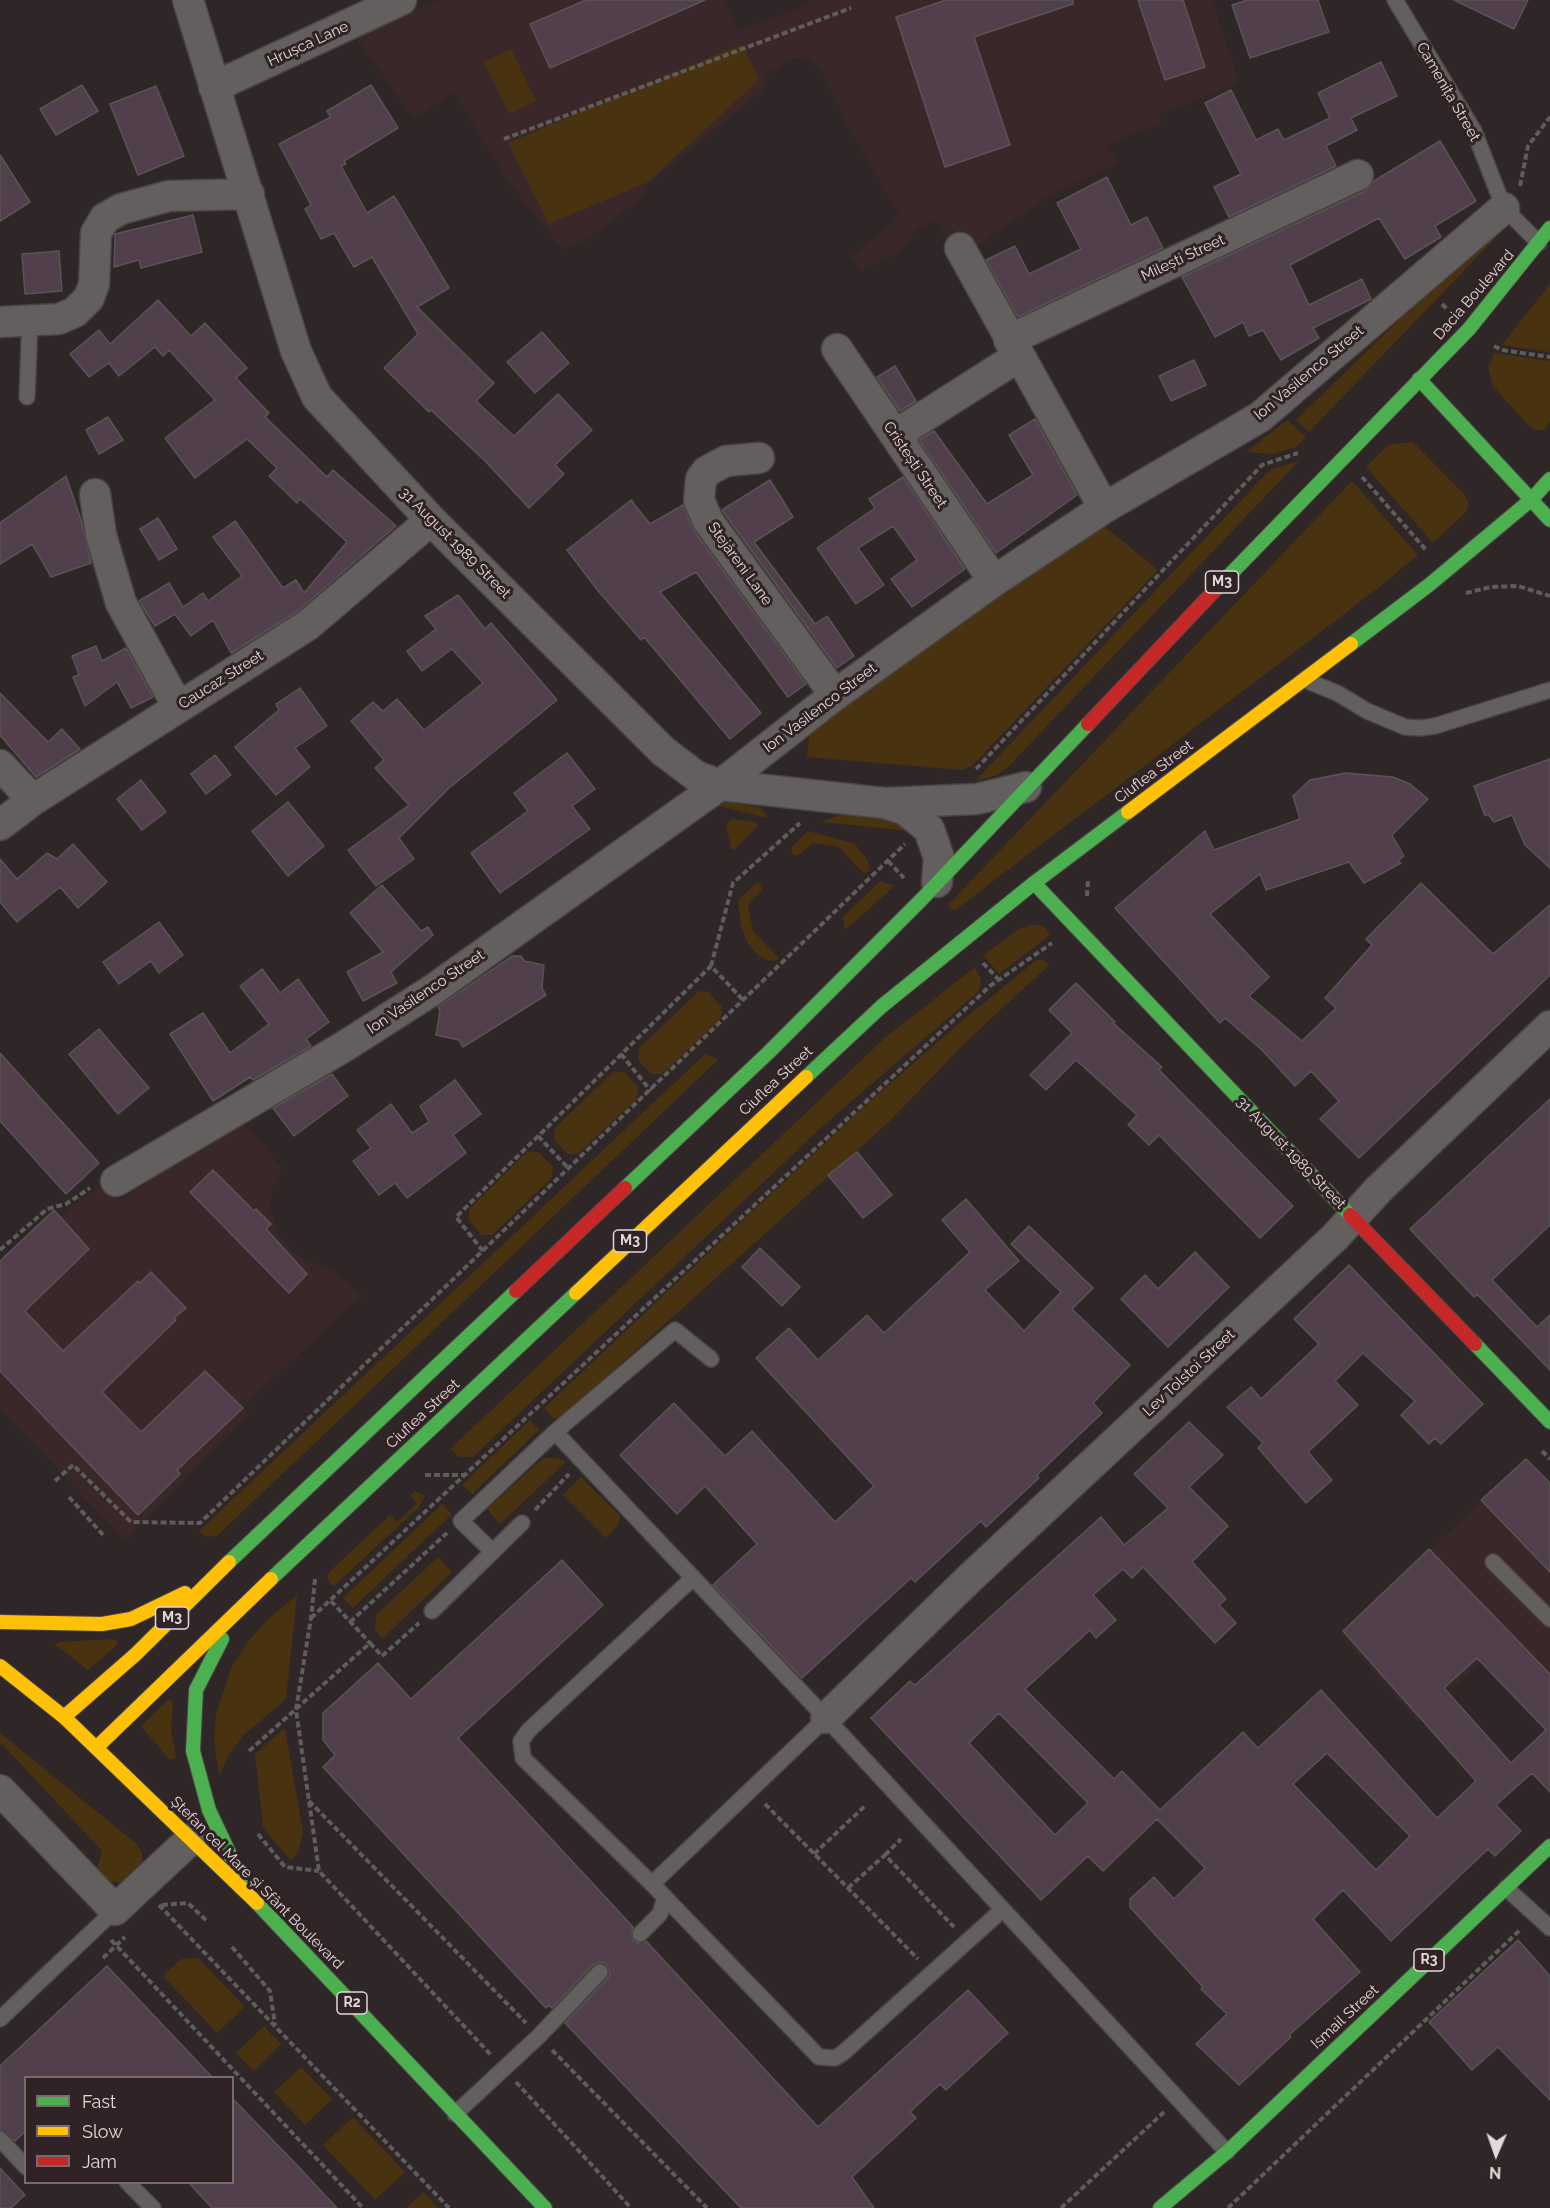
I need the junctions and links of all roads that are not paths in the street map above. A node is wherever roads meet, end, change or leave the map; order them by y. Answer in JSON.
{"nodes":[{"id":1,"x":188,"y":0,"type":"edge"},
{"id":2,"x":401,"y":0,"type":"edge"},
{"id":3,"x":1395,"y":0,"type":"edge"},
{"id":4,"x":214,"y":87,"type":"junction"},
{"id":5,"x":1358,"y":175,"type":"dead end"},
{"id":6,"x":249,"y":194,"type":"junction"},
{"id":7,"x":1511,"y":201,"type":"junction"},
{"id":8,"x":1550,"y":228,"type":"edge"},
{"id":9,"x":1539,"y":243,"type":"junction"},
{"id":10,"x":960,"y":248,"type":"dead end"},
{"id":11,"x":30,"y":320,"type":"junction"},
{"id":12,"x":0,"y":322,"type":"edge"},
{"id":13,"x":1014,"y":348,"type":"junction"},
{"id":14,"x":837,"y":349,"type":"dead end"},
{"id":15,"x":1419,"y":379,"type":"junction"},
{"id":16,"x":27,"y":397,"type":"dead end"},
{"id":17,"x":895,"y":435,"type":"junction"},
{"id":18,"x":759,"y":458,"type":"dead end"},
{"id":19,"x":1550,"y":479,"type":"edge"},
{"id":20,"x":95,"y":494,"type":"dead end"},
{"id":21,"x":1532,"y":499,"type":"junction"},
{"id":22,"x":1104,"y":508,"type":"junction"},
{"id":23,"x":432,"y":520,"type":"junction"},
{"id":24,"x":1550,"y":520,"type":"edge"},
{"id":25,"x":994,"y":581,"type":"junction"},
{"id":26,"x":1305,"y":680,"type":"junction"},
{"id":27,"x":1550,"y":690,"type":"edge"},
{"id":28,"x":835,"y":695,"type":"junction"},
{"id":29,"x":178,"y":707,"type":"junction"},
{"id":30,"x":0,"y":765,"type":"edge"},
{"id":31,"x":720,"y":785,"type":"junction"},
{"id":32,"x":1026,"y":787,"type":"junction"},
{"id":33,"x":33,"y":800,"type":"junction"},
{"id":34,"x":884,"y":803,"type":"junction"},
{"id":35,"x":0,"y":825,"type":"edge"},
{"id":36,"x":937,"y":882,"type":"junction"},
{"id":37,"x":1034,"y":883,"type":"junction"},
{"id":38,"x":1550,"y":1026,"type":"edge"},
{"id":39,"x":116,"y":1181,"type":"road end"},
{"id":40,"x":1352,"y":1216,"type":"junction"},
{"id":41,"x":711,"y":1359,"type":"dead end"},
{"id":42,"x":1550,"y":1422,"type":"edge"},
{"id":43,"x":555,"y":1432,"type":"junction"},
{"id":44,"x":522,"y":1523,"type":"road end"},
{"id":45,"x":494,"y":1552,"type":"junction"},
{"id":46,"x":1493,"y":1562,"type":"dead end"},
{"id":47,"x":693,"y":1578,"type":"junction"},
{"id":48,"x":208,"y":1581,"type":"junction"},
{"id":49,"x":237,"y":1611,"type":"junction"},
{"id":50,"x":432,"y":1611,"type":"road end"},
{"id":51,"x":1550,"y":1618,"type":"edge"},
{"id":52,"x":0,"y":1622,"type":"edge"},
{"id":53,"x":0,"y":1666,"type":"edge"},
{"id":54,"x":64,"y":1717,"type":"junction"},
{"id":55,"x":826,"y":1718,"type":"junction"},
{"id":56,"x":96,"y":1748,"type":"junction"},
{"id":57,"x":0,"y":1790,"type":"edge"},
{"id":58,"x":191,"y":1839,"type":"junction"},
{"id":59,"x":1550,"y":1846,"type":"edge"},
{"id":60,"x":652,"y":1884,"type":"junction"},
{"id":61,"x":1506,"y":1888,"type":"junction"},
{"id":62,"x":248,"y":1893,"type":"junction"},
{"id":63,"x":665,"y":1898,"type":"junction"},
{"id":64,"x":1002,"y":1911,"type":"junction"},
{"id":65,"x":115,"y":1921,"type":"junction"},
{"id":66,"x":1550,"y":1928,"type":"edge"},
{"id":67,"x":640,"y":1934,"type":"dead end"},
{"id":68,"x":600,"y":1972,"type":"dead end"},
{"id":69,"x":0,"y":2019,"type":"edge"},
{"id":70,"x":455,"y":2114,"type":"junction"},
{"id":71,"x":0,"y":2139,"type":"edge"},
{"id":72,"x":1227,"y":2152,"type":"junction"},
{"id":73,"x":24,"y":2165,"type":"edge"},
{"id":74,"x":129,"y":2184,"type":"edge"},
{"id":75,"x":153,"y":2208,"type":"edge"},
{"id":76,"x":544,"y":2208,"type":"edge"},
{"id":77,"x":1160,"y":2208,"type":"edge"}],
"edges":[{"from":1,"to":4,"type":"street","name":"31 August 1989 Street"},
{"from":2,"to":4,"type":"street","name":"Hrușca Lane"},
{"from":3,"to":7,"type":"lane","name":"Camenița Street"},
{"from":4,"to":6,"type":"street","name":"31 August 1989 Street"},
{"from":5,"to":13,"type":"street","name":"Milești Street"},
{"from":6,"to":11,"type":"street"},
{"from":6,"to":23,"type":"street","name":"31 August 1989 Street"},
{"from":7,"to":9,"type":"lane","name":"Camenița Street"},
{"from":7,"to":22,"type":"street","name":"Ion Vasilenco Street"},
{"from":8,"to":9,"type":"main road","name":"Dacia Boulevard","number":"M3"},
{"from":9,"to":15,"type":"main road","name":"Dacia Boulevard","number":"M3"},
{"from":10,"to":13,"type":"street"},
{"from":11,"to":12,"type":"street"},
{"from":11,"to":16,"type":"lane"},
{"from":13,"to":17,"type":"street","name":"Milești Street"},
{"from":13,"to":22,"type":"street"},
{"from":14,"to":17,"type":"street","name":"Cristești Street"},
{"from":15,"to":21,"type":"main road"},
{"from":15,"to":32,"type":"main road","name":"Ciuflea Street","number":"M3"},
{"from":17,"to":25,"type":"street","name":"Cristești Street"},
{"from":18,"to":28,"type":"street","name":"Stejăreni Lane"},
{"from":19,"to":21,"type":"main road","number":"M3"},
{"from":20,"to":29,"type":"street"},
{"from":21,"to":24,"type":"main road"},
{"from":21,"to":26,"type":"main road","name":"Ciuflea Street","number":"M3"},
{"from":22,"to":25,"type":"street","name":"Ion Vasilenco Street"},
{"from":23,"to":29,"type":"street","name":"Caucaz Street"},
{"from":23,"to":31,"type":"street","name":"31 August 1989 Street"},
{"from":25,"to":28,"type":"street","name":"Ion Vasilenco Street"},
{"from":26,"to":27,"type":"lane"},
{"from":26,"to":37,"type":"main road","name":"Ciuflea Street","number":"M3"},
{"from":28,"to":31,"type":"street","name":"Ion Vasilenco Street"},
{"from":29,"to":33,"type":"street","name":"Caucaz Street"},
{"from":30,"to":33,"type":"street"},
{"from":31,"to":34,"type":"street","name":"31 August 1989 Street"},
{"from":31,"to":39,"type":"street","name":"Ion Vasilenco Street"},
{"from":32,"to":34,"type":"street","name":"31 August 1989 Street"},
{"from":32,"to":36,"type":"main road","name":"Ciuflea Street","number":"M3"},
{"from":33,"to":35,"type":"street","name":"Caucaz Street"},
{"from":34,"to":36,"type":"street","name":"31 August 1989 Street"},
{"from":36,"to":48,"type":"main road","name":"Ciuflea Street","number":"M3"},
{"from":37,"to":40,"type":"main road","name":"31 August 1989 Street"},
{"from":37,"to":49,"type":"main road","name":"Ciuflea Street","number":"M3"},
{"from":38,"to":40,"type":"street","name":"Lev Tolstoi Street"},
{"from":40,"to":42,"type":"main road","name":"31 August 1989 Street"},
{"from":40,"to":55,"type":"street","name":"Lev Tolstoi Street"},
{"from":41,"to":43,"type":"lane"},
{"from":43,"to":45,"type":"lane"},
{"from":43,"to":47,"type":"lane"},
{"from":44,"to":45,"type":"lane"},
{"from":45,"to":50,"type":"lane"},
{"from":46,"to":51,"type":"lane"},
{"from":47,"to":55,"type":"lane"},
{"from":47,"to":60,"type":"lane"},
{"from":48,"to":52,"type":"main road"},
{"from":48,"to":54,"type":"main road","name":"Ciuflea Street","number":"M3"},
{"from":49,"to":56,"type":"main road","name":"Ciuflea Street","number":"M3"},
{"from":49,"to":62,"type":"main road"},
{"from":53,"to":54,"type":"main road","number":"R2"},
{"from":54,"to":56,"type":"main road","name":"Ștefan cel Mare și Sfânt Boulevard","number":"R2"},
{"from":55,"to":60,"type":"lane"},
{"from":55,"to":64,"type":"lane"},
{"from":56,"to":58,"type":"main road","name":"Ștefan cel Mare și Sfânt Boulevard","number":"R2"},
{"from":57,"to":65,"type":"street"},
{"from":58,"to":62,"type":"main road","name":"Ștefan cel Mare și Sfânt Boulevard","number":"R2"},
{"from":58,"to":65,"type":"street"},
{"from":59,"to":61,"type":"main road","name":"Ismail Street","number":"R3"},
{"from":60,"to":63,"type":"lane"},
{"from":61,"to":66,"type":"lane"},
{"from":61,"to":72,"type":"main road","name":"Ismail Street","number":"R3"},
{"from":62,"to":70,"type":"main road","name":"Ștefan cel Mare și Sfânt Boulevard","number":"R2"},
{"from":63,"to":64,"type":"lane"},
{"from":63,"to":67,"type":"lane"},
{"from":64,"to":72,"type":"lane"},
{"from":65,"to":69,"type":"lane"},
{"from":68,"to":70,"type":"lane"},
{"from":70,"to":76,"type":"main road","name":"Ștefan cel Mare și Sfânt Boulevard","number":"R2"},
{"from":71,"to":73,"type":"lane"},
{"from":72,"to":77,"type":"main road","name":"Ismail Street","number":"R3"},
{"from":74,"to":75,"type":"lane"}]}
